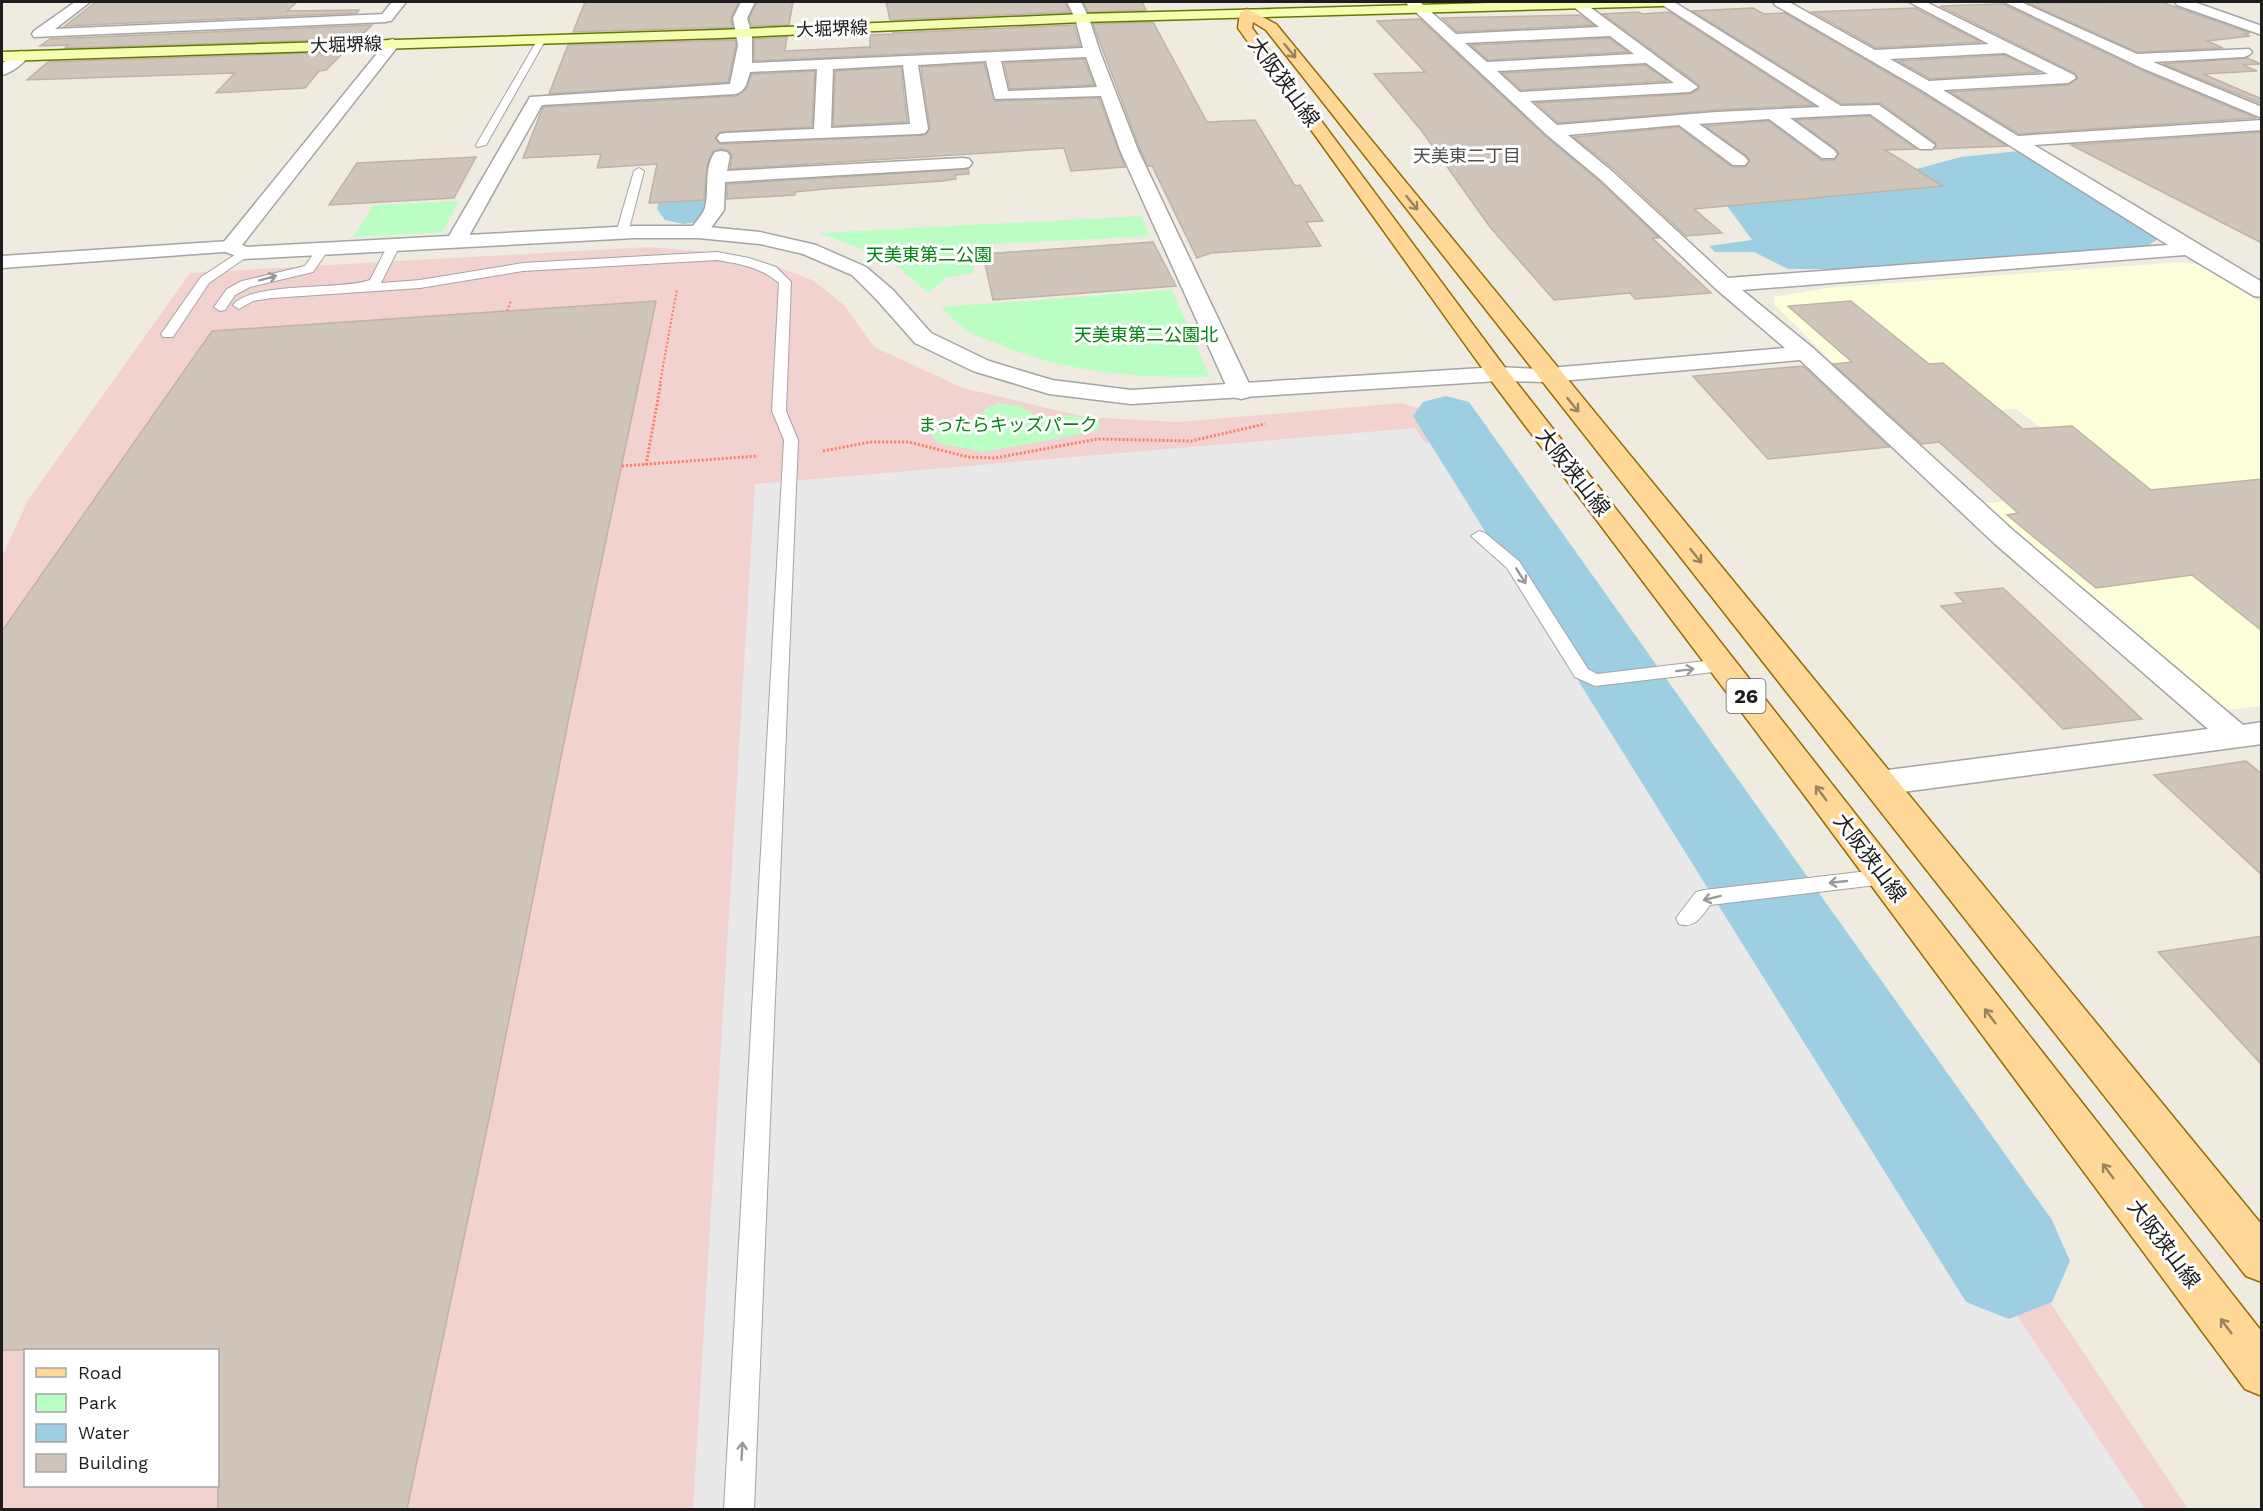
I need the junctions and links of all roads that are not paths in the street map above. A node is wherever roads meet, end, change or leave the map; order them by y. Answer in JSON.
{"nodes":[{"id":1,"x":83,"y":2,"type":"edge"},
{"id":2,"x":399,"y":2,"type":"edge"},
{"id":3,"x":748,"y":2,"type":"edge"},
{"id":4,"x":1664,"y":2,"type":"edge"},
{"id":5,"x":1780,"y":2,"type":"edge"},
{"id":6,"x":1916,"y":2,"type":"edge"},
{"id":7,"x":2011,"y":2,"type":"edge"},
{"id":8,"x":2182,"y":2,"type":"edge"},
{"id":9,"x":1576,"y":3,"type":"junction"},
{"id":10,"x":1479,"y":4,"type":"edge"},
{"id":11,"x":1415,"y":5,"type":"edge"},
{"id":12,"x":1078,"y":10,"type":"edge"},
{"id":13,"x":1247,"y":13,"type":"junction"},
{"id":14,"x":386,"y":18,"type":"junction"},
{"id":15,"x":1613,"y":31,"type":"junction"},
{"id":16,"x":2262,"y":31,"type":"edge"},
{"id":17,"x":741,"y":33,"type":"junction"},
{"id":18,"x":542,"y":39,"type":"junction"},
{"id":19,"x":1454,"y":39,"type":"junction"},
{"id":20,"x":393,"y":43,"type":"junction"},
{"id":21,"x":369,"y":44,"type":"junction"},
{"id":22,"x":2009,"y":48,"type":"junction"},
{"id":23,"x":1092,"y":52,"type":"junction"},
{"id":24,"x":2244,"y":52,"type":"dead end"},
{"id":25,"x":1872,"y":55,"type":"junction"},
{"id":26,"x":21,"y":56,"type":"junction"},
{"id":27,"x":2,"y":57,"type":"edge"},
{"id":28,"x":993,"y":57,"type":"junction"},
{"id":29,"x":1649,"y":58,"type":"junction"},
{"id":30,"x":2134,"y":58,"type":"junction"},
{"id":31,"x":910,"y":61,"type":"junction"},
{"id":32,"x":825,"y":65,"type":"junction"},
{"id":33,"x":1484,"y":67,"type":"junction"},
{"id":34,"x":744,"y":68,"type":"junction"},
{"id":35,"x":2,"y":70,"type":"edge"},
{"id":36,"x":1926,"y":86,"type":"junction"},
{"id":37,"x":736,"y":89,"type":"junction"},
{"id":38,"x":1107,"y":91,"type":"junction"},
{"id":39,"x":1517,"y":97,"type":"junction"},
{"id":40,"x":1838,"y":111,"type":"junction"},
{"id":41,"x":2262,"y":113,"type":"edge"},
{"id":42,"x":1774,"y":115,"type":"junction"},
{"id":43,"x":1683,"y":120,"type":"junction"},
{"id":44,"x":2262,"y":125,"type":"edge"},
{"id":45,"x":1553,"y":131,"type":"junction"},
{"id":46,"x":822,"y":134,"type":"junction"},
{"id":47,"x":726,"y":138,"type":"junction"},
{"id":48,"x":2017,"y":141,"type":"junction"},
{"id":49,"x":482,"y":145,"type":"dead end"},
{"id":50,"x":1926,"y":146,"type":"dead end"},
{"id":51,"x":1828,"y":154,"type":"dead end"},
{"id":52,"x":1739,"y":161,"type":"dead end"},
{"id":53,"x":963,"y":163,"type":"dead end"},
{"id":54,"x":639,"y":171,"type":"dead end"},
{"id":55,"x":716,"y":177,"type":"junction"},
{"id":56,"x":698,"y":232,"type":"junction"},
{"id":57,"x":622,"y":233,"type":"junction"},
{"id":58,"x":455,"y":243,"type":"junction"},
{"id":59,"x":394,"y":245,"type":"junction"},
{"id":60,"x":323,"y":249,"type":"junction"},
{"id":61,"x":2189,"y":249,"type":"junction"},
{"id":62,"x":237,"y":250,"type":"junction"},
{"id":63,"x":2,"y":262,"type":"edge"},
{"id":64,"x":309,"y":269,"type":"junction"},
{"id":65,"x":1724,"y":285,"type":"junction"},
{"id":66,"x":355,"y":289,"type":"junction"},
{"id":67,"x":2262,"y":291,"type":"edge"},
{"id":68,"x":303,"y":292,"type":"junction"},
{"id":69,"x":239,"y":305,"type":"dead end"},
{"id":70,"x":220,"y":307,"type":"dead end"},
{"id":71,"x":168,"y":334,"type":"dead end"},
{"id":72,"x":1805,"y":353,"type":"junction"},
{"id":73,"x":1498,"y":374,"type":"junction"},
{"id":74,"x":1549,"y":375,"type":"junction"},
{"id":75,"x":1241,"y":392,"type":"junction"},
{"id":76,"x":1479,"y":536,"type":"dead end"},
{"id":77,"x":1722,"y":665,"type":"junction"},
{"id":78,"x":2249,"y":735,"type":"edge"},
{"id":79,"x":1880,"y":783,"type":"junction"},
{"id":80,"x":1884,"y":877,"type":"junction"},
{"id":81,"x":1687,"y":918,"type":"dead end"},
{"id":82,"x":2262,"y":1261,"type":"edge"},
{"id":83,"x":2262,"y":1372,"type":"edge"},
{"id":84,"x":739,"y":1509,"type":"edge"}],
"edges":[{"from":1,"to":14,"type":"street"},
{"from":2,"to":14,"type":"street"},
{"from":3,"to":17,"type":"street"},
{"from":4,"to":9,"type":"main road","name":"大堀堺線"},
{"from":4,"to":40,"type":"street"},
{"from":5,"to":25,"type":"street"},
{"from":6,"to":22,"type":"street"},
{"from":7,"to":30,"type":"street"},
{"from":8,"to":16,"type":"street"},
{"from":9,"to":10,"type":"main road","name":"大堀堺線"},
{"from":9,"to":15,"type":"street"},
{"from":10,"to":11,"type":"main road","name":"大堀堺線"},
{"from":11,"to":13,"type":"main road","name":"大堀堺線"},
{"from":11,"to":19,"type":"street"},
{"from":12,"to":13,"type":"main road","name":"大堀堺線"},
{"from":12,"to":17,"type":"main road","name":"大堀堺線"},
{"from":12,"to":23,"type":"street"},
{"from":13,"to":73,"type":"main road","name":"大阪狭山線","number":"26"},
{"from":13,"to":74,"type":"main road","name":"大阪狭山線","number":"26","one_way":true},
{"from":14,"to":21,"type":"street"},
{"from":15,"to":19,"type":"street"},
{"from":15,"to":29,"type":"street"},
{"from":17,"to":18,"type":"main road","name":"大堀堺線"},
{"from":17,"to":34,"type":"street"},
{"from":18,"to":20,"type":"main road","name":"大堀堺線"},
{"from":18,"to":49,"type":"lane"},
{"from":19,"to":33,"type":"street"},
{"from":20,"to":21,"type":"main road","name":"大堀堺線"},
{"from":20,"to":62,"type":"street"},
{"from":21,"to":26,"type":"main road","name":"大堀堺線"},
{"from":22,"to":25,"type":"street"},
{"from":22,"to":36,"type":"street"},
{"from":23,"to":28,"type":"street"},
{"from":23,"to":38,"type":"street"},
{"from":24,"to":30,"type":"street"},
{"from":25,"to":36,"type":"street"},
{"from":26,"to":27,"type":"main road","name":"大堀堺線"},
{"from":26,"to":35,"type":"street"},
{"from":28,"to":31,"type":"street"},
{"from":28,"to":38,"type":"street"},
{"from":29,"to":33,"type":"street"},
{"from":29,"to":39,"type":"street"},
{"from":30,"to":41,"type":"street"},
{"from":31,"to":32,"type":"street"},
{"from":31,"to":46,"type":"street"},
{"from":32,"to":34,"type":"street"},
{"from":32,"to":46,"type":"street"},
{"from":33,"to":39,"type":"street"},
{"from":34,"to":37,"type":"street"},
{"from":36,"to":48,"type":"street"},
{"from":37,"to":47,"type":"street"},
{"from":37,"to":58,"type":"street"},
{"from":38,"to":75,"type":"street"},
{"from":39,"to":45,"type":"street"},
{"from":40,"to":42,"type":"street"},
{"from":40,"to":50,"type":"street"},
{"from":42,"to":43,"type":"street"},
{"from":42,"to":51,"type":"street"},
{"from":43,"to":45,"type":"street"},
{"from":43,"to":52,"type":"street"},
{"from":44,"to":48,"type":"street"},
{"from":45,"to":65,"type":"street"},
{"from":46,"to":47,"type":"street"},
{"from":47,"to":55,"type":"street"},
{"from":48,"to":61,"type":"street"},
{"from":53,"to":55,"type":"street"},
{"from":54,"to":57,"type":"lane"},
{"from":55,"to":56,"type":"street"},
{"from":56,"to":57,"type":"street"},
{"from":56,"to":75,"type":"street"},
{"from":57,"to":58,"type":"street"},
{"from":58,"to":59,"type":"street"},
{"from":59,"to":60,"type":"street"},
{"from":59,"to":66,"type":"lane"},
{"from":60,"to":62,"type":"street"},
{"from":60,"to":64,"type":"lane"},
{"from":61,"to":65,"type":"street"},
{"from":61,"to":67,"type":"street"},
{"from":62,"to":63,"type":"street"},
{"from":62,"to":71,"type":"lane"},
{"from":64,"to":68,"type":"lane"},
{"from":70,"to":64,"type":"lane","one_way":true},
{"from":65,"to":72,"type":"street"},
{"from":66,"to":68,"type":"lane"},
{"from":84,"to":66,"type":"lane","one_way":true},
{"from":68,"to":69,"type":"lane"},
{"from":72,"to":74,"type":"street"},
{"from":72,"to":78,"type":"street"},
{"from":73,"to":74,"type":"street"},
{"from":73,"to":75,"type":"street"},
{"from":73,"to":77,"type":"main road","name":"大阪狭山線","number":"26"},
{"from":74,"to":79,"type":"main road","name":"大阪狭山線","number":"26","one_way":true},
{"from":76,"to":77,"type":"lane","one_way":true},
{"from":80,"to":77,"type":"main road","name":"大阪狭山線","number":"26","one_way":true},
{"from":78,"to":79,"type":"street"},
{"from":79,"to":82,"type":"main road","name":"大阪狭山線","number":"26"},
{"from":80,"to":81,"type":"lane","one_way":true},
{"from":83,"to":80,"type":"main road","name":"大阪狭山線","number":"26","one_way":true}]}
